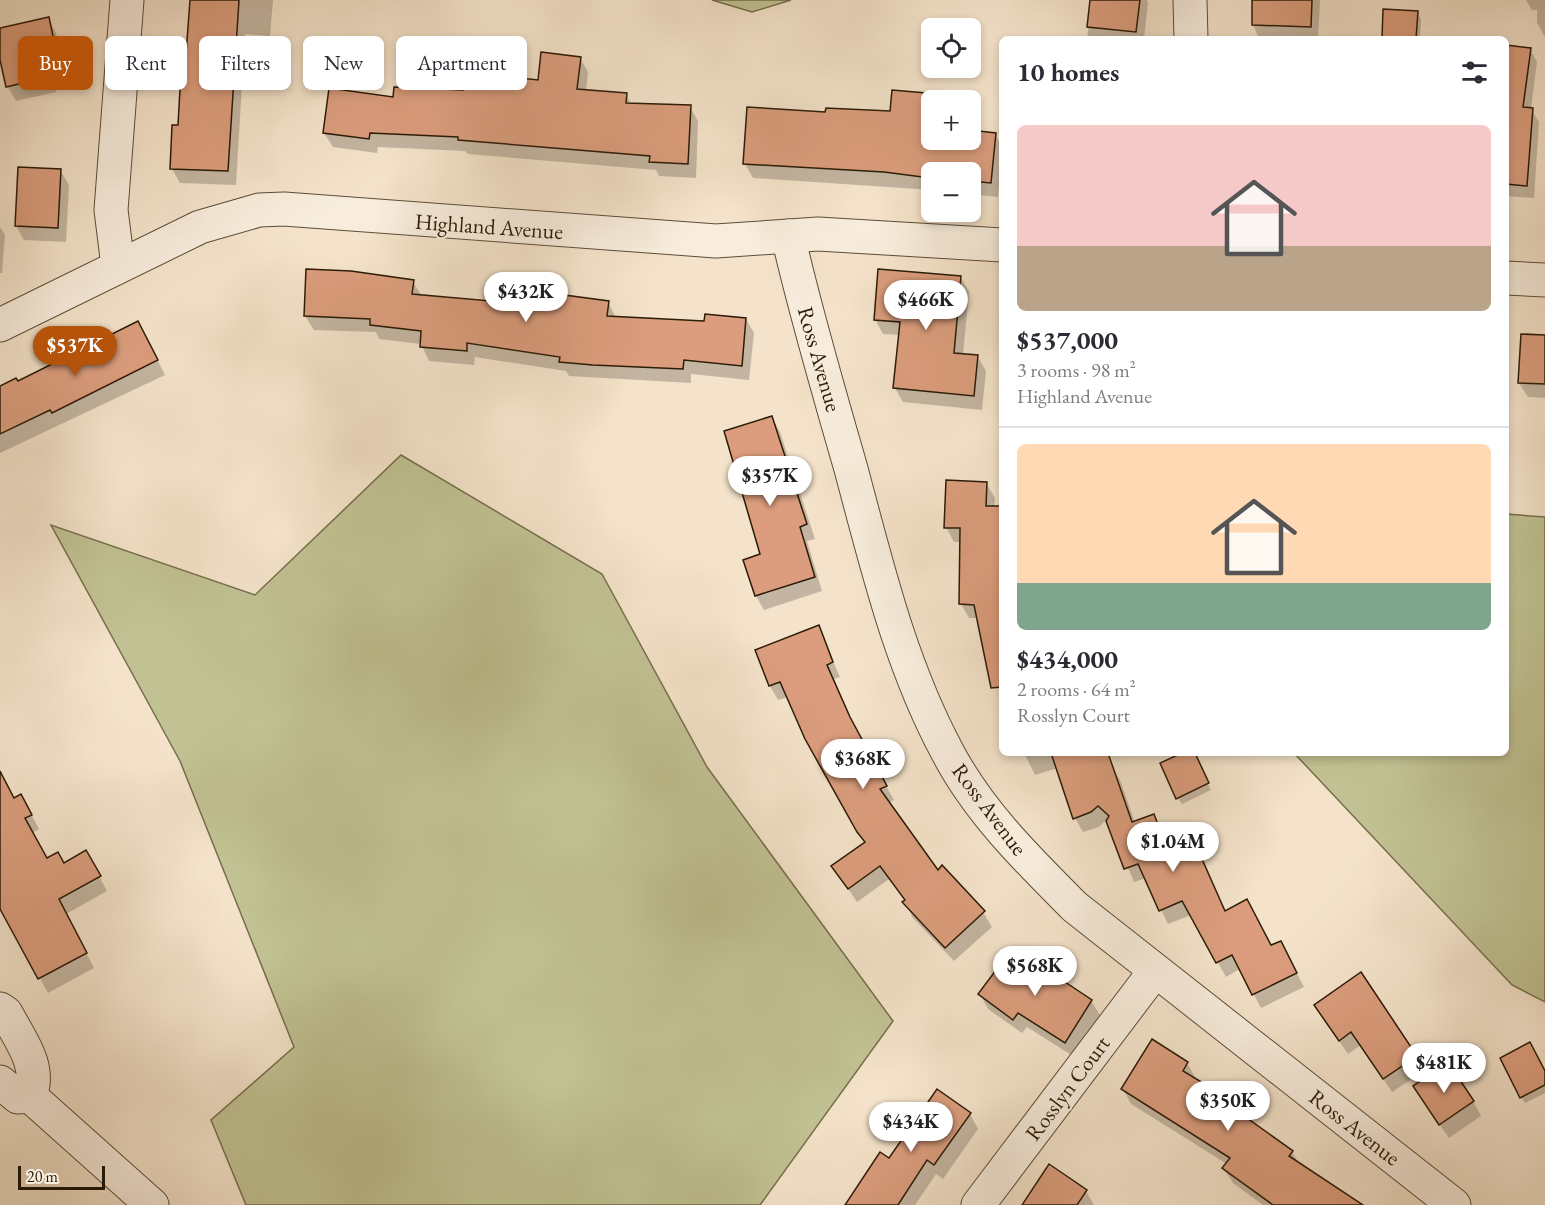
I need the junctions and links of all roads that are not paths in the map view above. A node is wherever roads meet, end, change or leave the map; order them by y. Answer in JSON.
{"nodes":[{"id":1,"x":127,"y":0,"type":"edge"},
{"id":2,"x":1190,"y":0,"type":"edge"},
{"id":3,"x":1191,"y":36,"type":"edge"},
{"id":4,"x":788,"y":237,"type":"junction"},
{"id":5,"x":999,"y":245,"type":"edge"},
{"id":6,"x":118,"y":266,"type":"junction"},
{"id":7,"x":1509,"y":278,"type":"edge"},
{"id":8,"x":1545,"y":280,"type":"edge"},
{"id":9,"x":0,"y":325,"type":"edge"},
{"id":10,"x":1155,"y":971,"type":"junction"},
{"id":11,"x":0,"y":1009,"type":"edge"},
{"id":12,"x":0,"y":1082,"type":"edge"},
{"id":13,"x":30,"y":1096,"type":"junction"},
{"id":14,"x":152,"y":1205,"type":"edge"},
{"id":15,"x":978,"y":1205,"type":"edge"},
{"id":16,"x":1454,"y":1205,"type":"edge"}],
"edges":[{"from":1,"to":6,"type":"street"},
{"from":2,"to":3,"type":"street"},
{"from":4,"to":5,"type":"street","name":"Highland Avenue"},
{"from":4,"to":6,"type":"street","name":"Highland Avenue"},
{"from":4,"to":10,"type":"street","name":"Ross Avenue"},
{"from":6,"to":9,"type":"street","name":"Highland Avenue"},
{"from":7,"to":8,"type":"street"},
{"from":10,"to":15,"type":"street","name":"Rosslyn Court"},
{"from":10,"to":16,"type":"street","name":"Ross Avenue"},
{"from":11,"to":13,"type":"street"},
{"from":12,"to":13,"type":"street"},
{"from":13,"to":14,"type":"street"}]}
